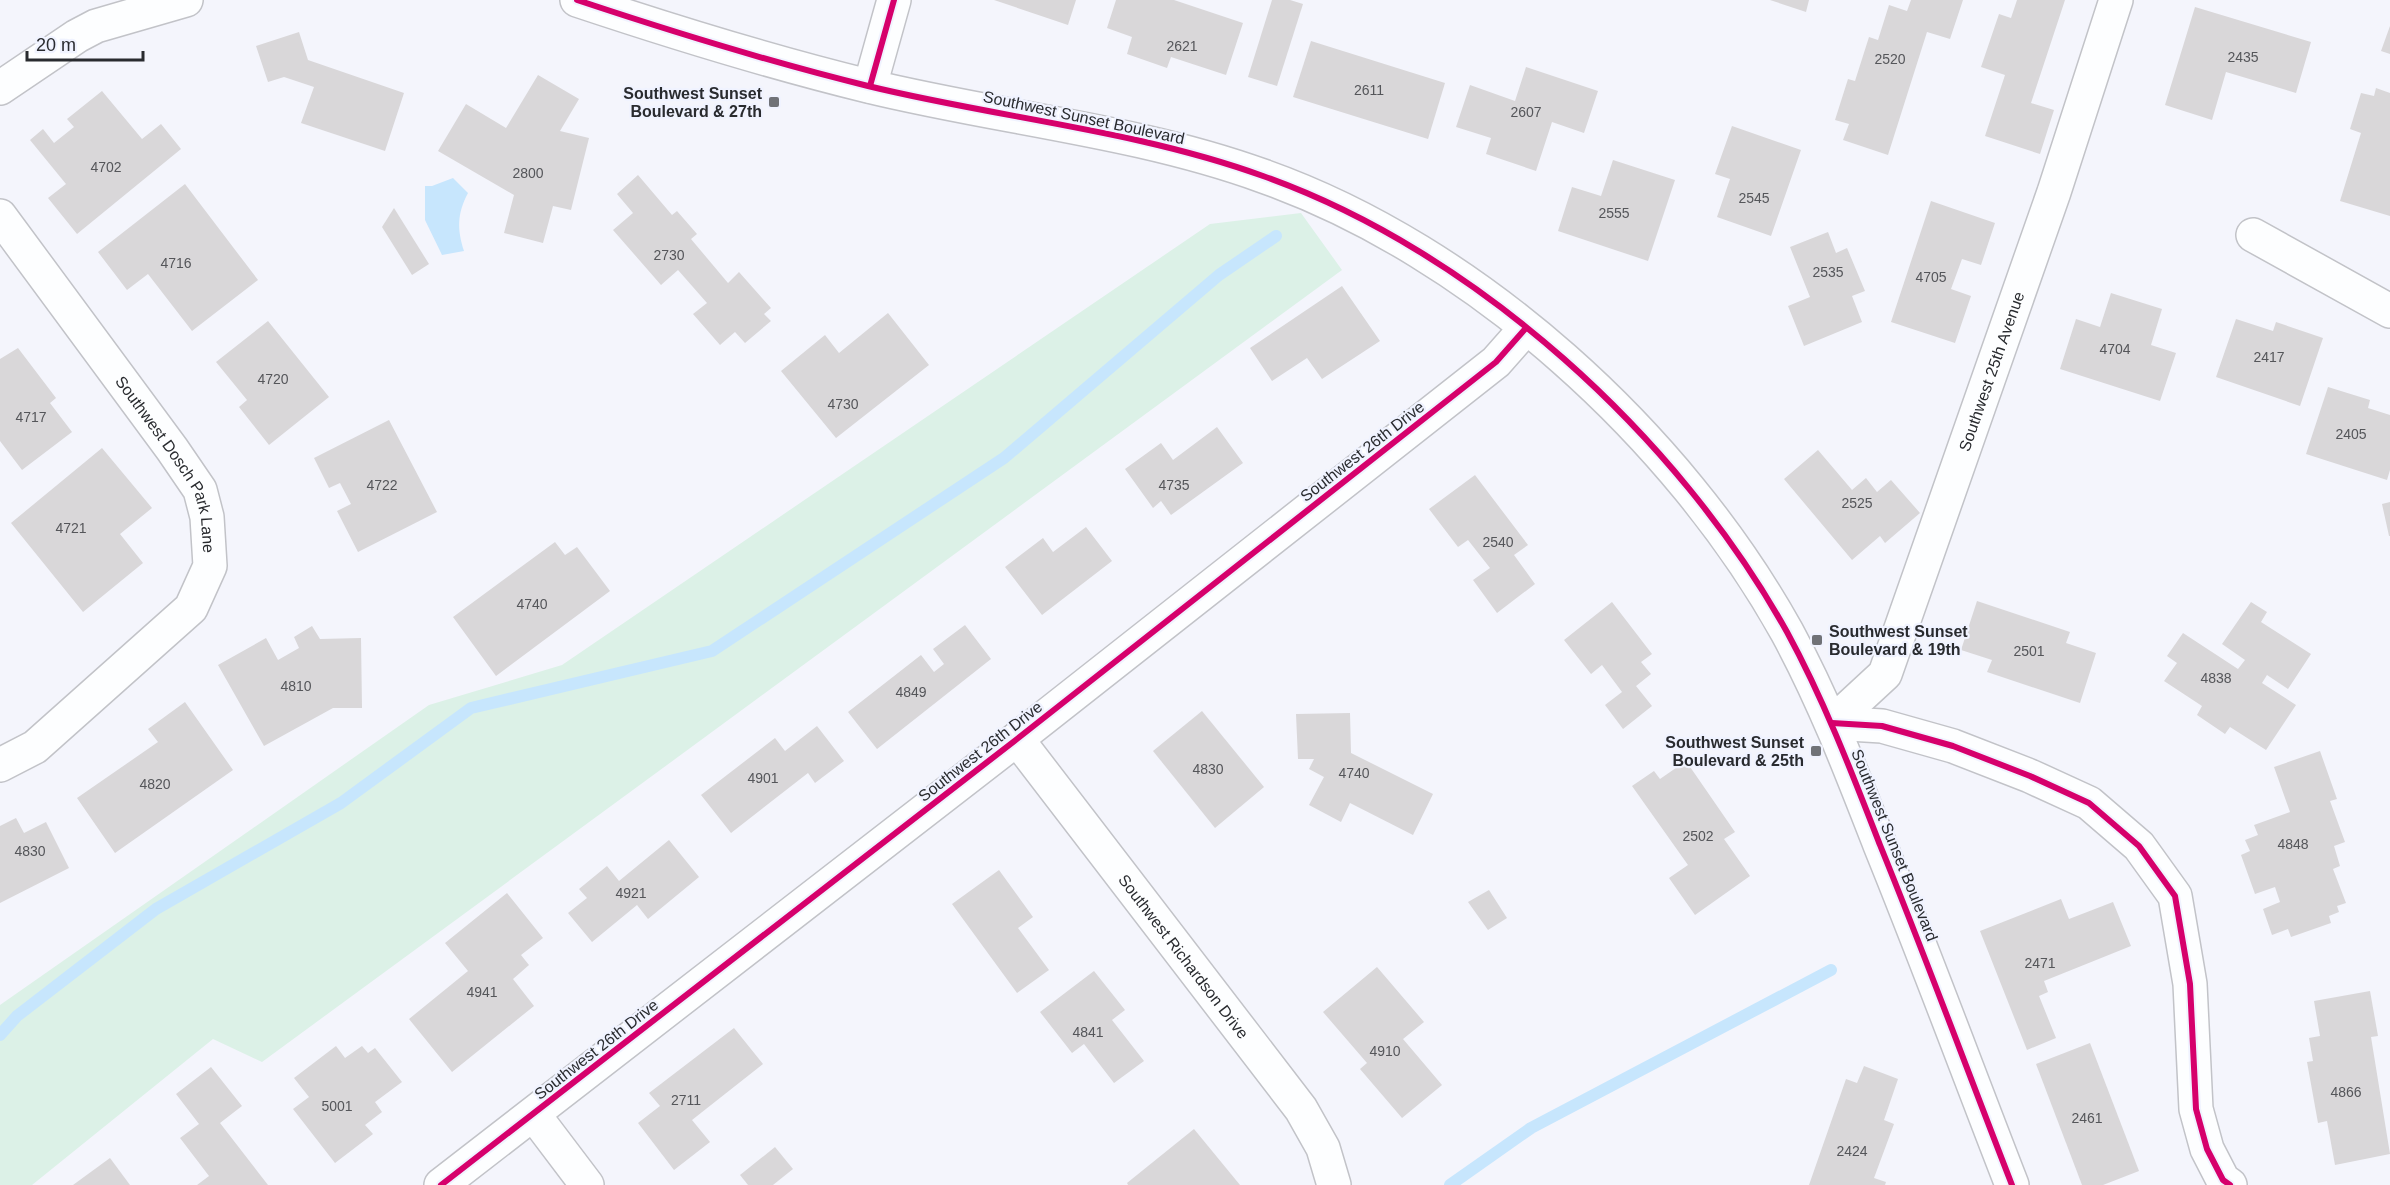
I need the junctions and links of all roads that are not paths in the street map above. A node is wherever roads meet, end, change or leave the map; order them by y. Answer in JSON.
{"nodes":[{"id":1,"x":186,"y":0,"type":"edge"},
{"id":2,"x":577,"y":0,"type":"edge"},
{"id":3,"x":894,"y":0,"type":"edge"},
{"id":4,"x":2116,"y":0,"type":"edge"},
{"id":5,"x":870,"y":86,"type":"junction"},
{"id":6,"x":0,"y":88,"type":"edge"},
{"id":7,"x":0,"y":216,"type":"edge"},
{"id":8,"x":2253,"y":235,"type":"dead end"},
{"id":9,"x":2390,"y":310,"type":"edge"},
{"id":10,"x":1526,"y":328,"type":"junction"},
{"id":11,"x":1832,"y":723,"type":"junction"},
{"id":12,"x":1017,"y":739,"type":"junction"},
{"id":13,"x":0,"y":765,"type":"edge"},
{"id":14,"x":534,"y":1115,"type":"junction"},
{"id":15,"x":441,"y":1185,"type":"edge"},
{"id":16,"x":587,"y":1185,"type":"edge"},
{"id":17,"x":1334,"y":1185,"type":"edge"},
{"id":18,"x":2012,"y":1185,"type":"edge"},
{"id":19,"x":2230,"y":1185,"type":"edge"}],
"edges":[{"from":1,"to":6,"type":"street"},
{"from":2,"to":5,"type":"street","name":"Southwest Sunset Boulevard"},
{"from":3,"to":5,"type":"street"},
{"from":4,"to":11,"type":"street","name":"Southwest 25th Avenue"},
{"from":5,"to":10,"type":"street","name":"Southwest Sunset Boulevard"},
{"from":7,"to":13,"type":"street","name":"Southwest Dosch Park Lane"},
{"from":8,"to":9,"type":"street"},
{"from":10,"to":11,"type":"street","name":"Southwest Sunset Boulevard"},
{"from":10,"to":12,"type":"street","name":"Southwest 26th Drive"},
{"from":11,"to":18,"type":"street","name":"Southwest Sunset Boulevard"},
{"from":11,"to":19,"type":"street"},
{"from":12,"to":14,"type":"street","name":"Southwest 26th Drive"},
{"from":12,"to":17,"type":"street","name":"Southwest Richardson Drive"},
{"from":14,"to":15,"type":"street","name":"Southwest 26th Drive"},
{"from":14,"to":16,"type":"street"}]}
